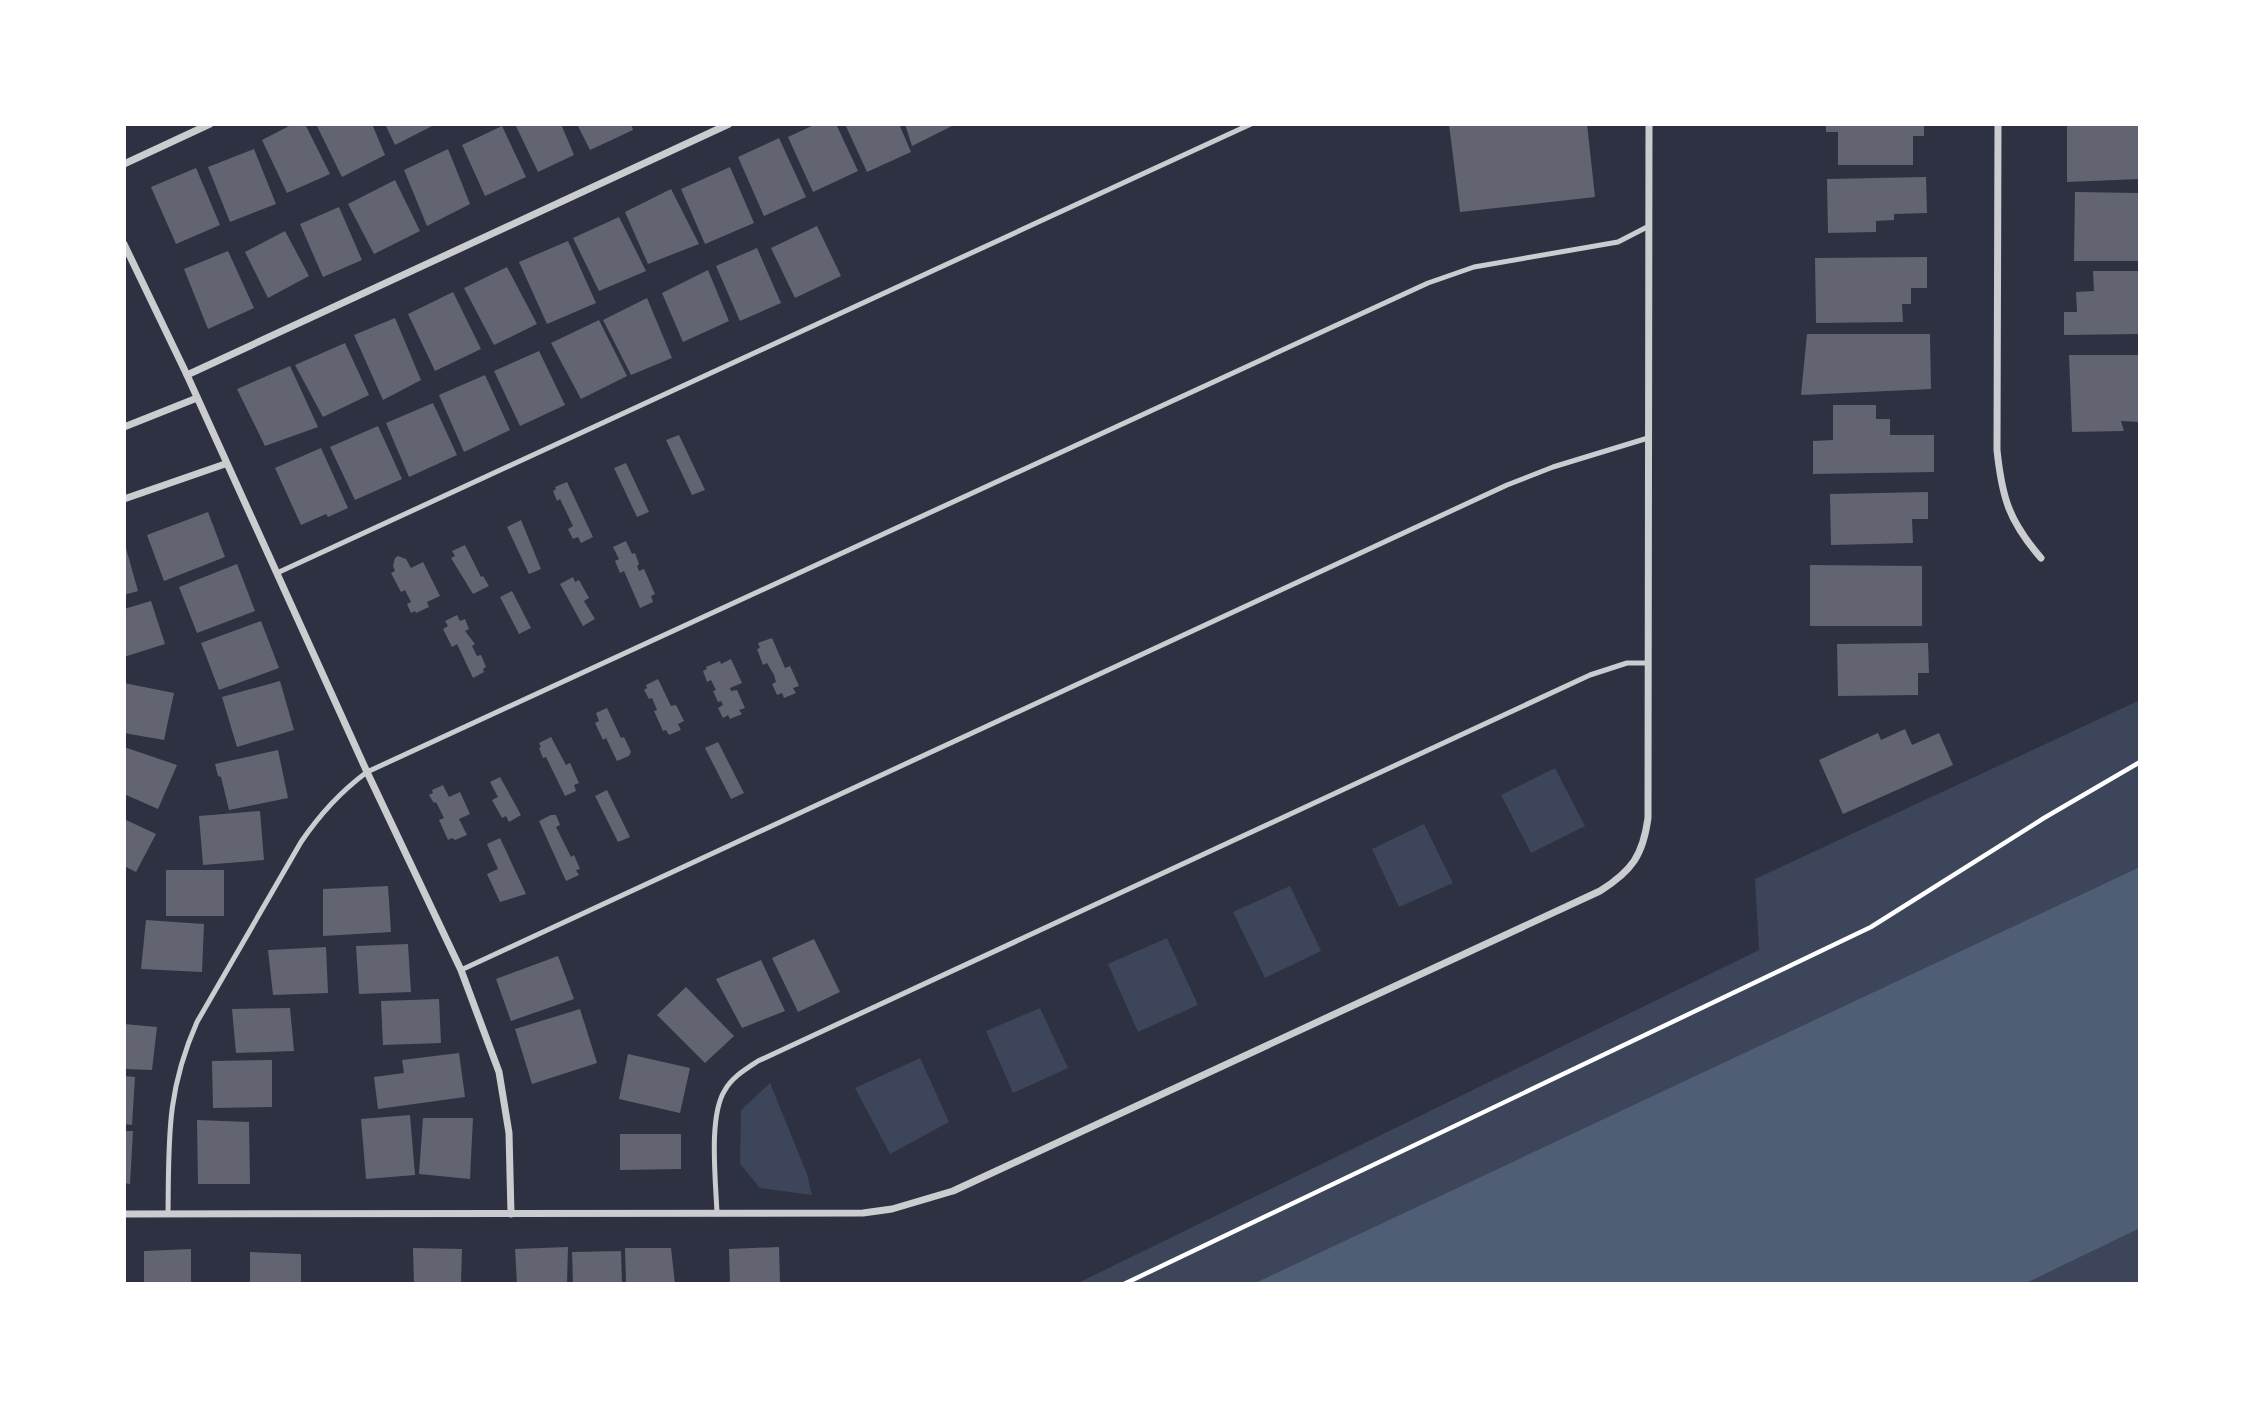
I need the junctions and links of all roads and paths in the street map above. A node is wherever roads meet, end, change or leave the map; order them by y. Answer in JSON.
{"nodes":[{"id":1,"x":210,"y":124,"type":"edge"},
{"id":2,"x":729,"y":124,"type":"edge"},
{"id":3,"x":1251,"y":124,"type":"edge"},
{"id":4,"x":1649,"y":124,"type":"edge"},
{"id":5,"x":1997,"y":124,"type":"edge"},
{"id":6,"x":124,"y":164,"type":"edge"},
{"id":7,"x":1649,"y":226,"type":"junction"},
{"id":8,"x":124,"y":244,"type":"edge"},
{"id":9,"x":187,"y":375,"type":"junction"},
{"id":10,"x":197,"y":398,"type":"junction"},
{"id":11,"x":124,"y":427,"type":"edge"},
{"id":12,"x":1648,"y":438,"type":"junction"},
{"id":13,"x":225,"y":464,"type":"junction"},
{"id":14,"x":124,"y":499,"type":"edge"},
{"id":15,"x":2041,"y":558,"type":"dead end"},
{"id":16,"x":277,"y":573,"type":"junction"},
{"id":17,"x":1647,"y":663,"type":"junction"},
{"id":18,"x":2140,"y":762,"type":"edge"},
{"id":19,"x":367,"y":772,"type":"junction"},
{"id":20,"x":461,"y":970,"type":"junction"},
{"id":21,"x":124,"y":1214,"type":"edge"},
{"id":22,"x":169,"y":1214,"type":"junction"},
{"id":23,"x":511,"y":1214,"type":"junction"},
{"id":24,"x":717,"y":1214,"type":"junction"},
{"id":25,"x":1124,"y":1284,"type":"edge"}],
"edges":[{"from":1,"to":6,"type":"street"},
{"from":2,"to":9,"type":"street"},
{"from":3,"to":16,"type":"lane"},
{"from":4,"to":7,"type":"street"},
{"from":5,"to":15,"type":"street"},
{"from":7,"to":12,"type":"street"},
{"from":7,"to":19,"type":"lane"},
{"from":8,"to":9,"type":"street"},
{"from":9,"to":10,"type":"street"},
{"from":10,"to":11,"type":"street"},
{"from":10,"to":13,"type":"street"},
{"from":12,"to":17,"type":"street"},
{"from":12,"to":20,"type":"lane"},
{"from":13,"to":14,"type":"street"},
{"from":13,"to":16,"type":"street"},
{"from":16,"to":19,"type":"street"},
{"from":17,"to":24,"type":"lane"},
{"from":17,"to":24,"type":"street"},
{"from":18,"to":25,"type":"path"},
{"from":19,"to":20,"type":"street"},
{"from":19,"to":22,"type":"lane"},
{"from":20,"to":23,"type":"street"},
{"from":21,"to":22,"type":"street"},
{"from":22,"to":23,"type":"street"},
{"from":23,"to":24,"type":"street"}]}
